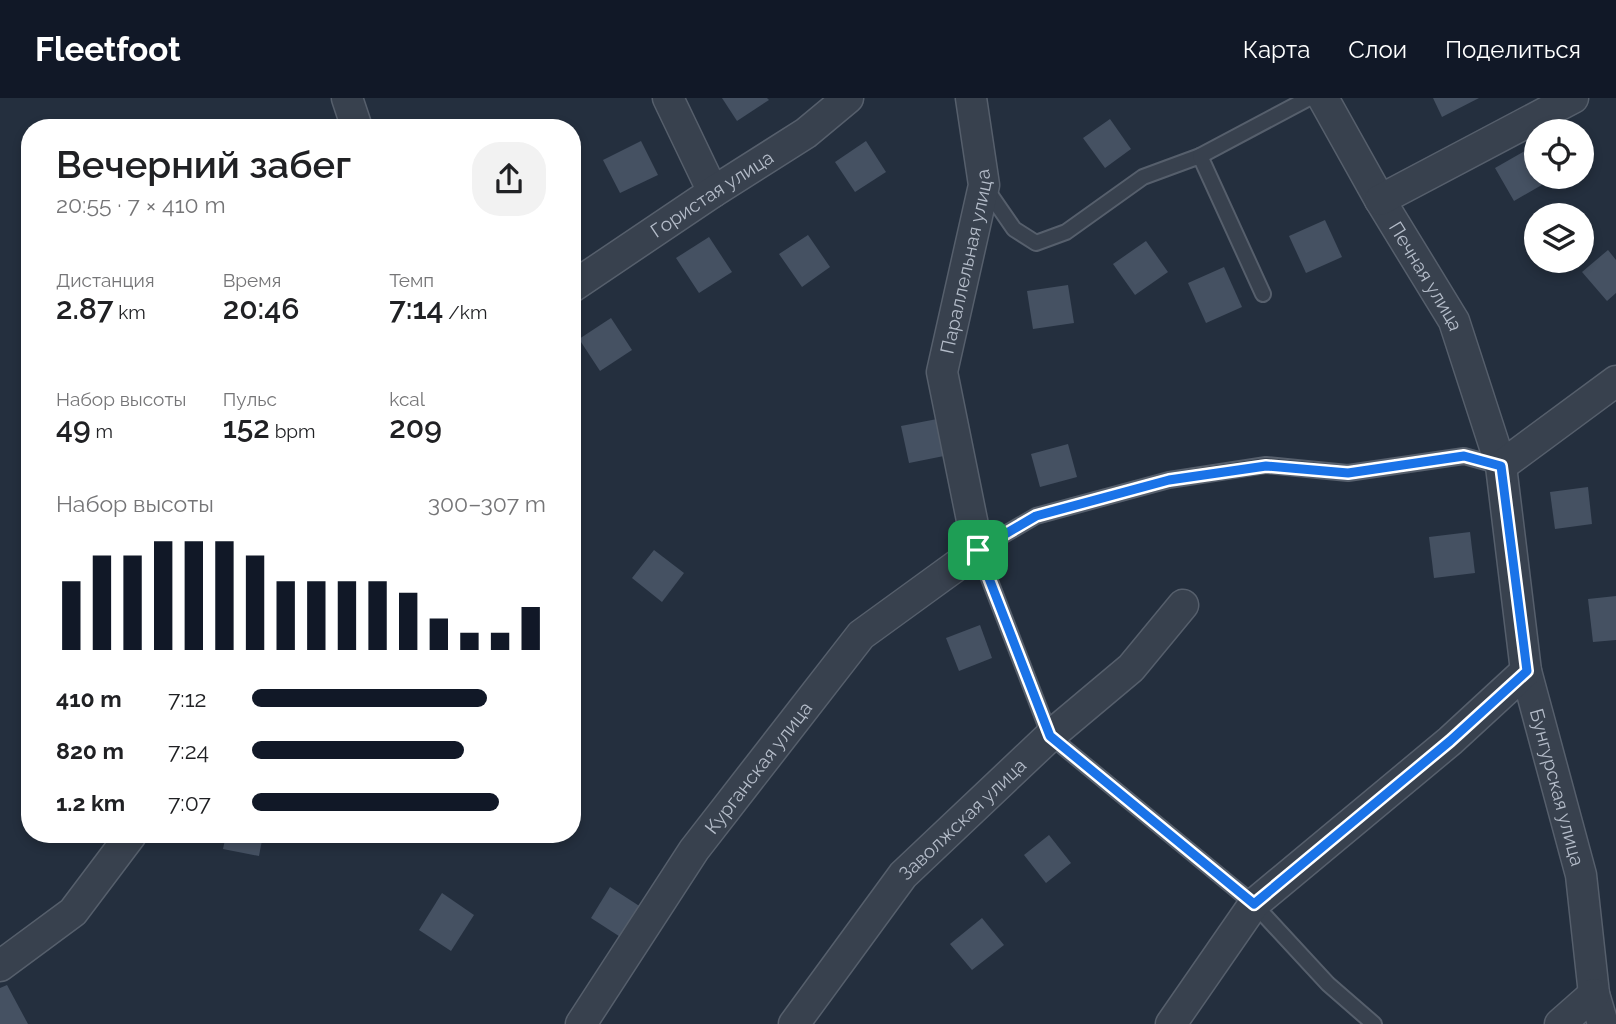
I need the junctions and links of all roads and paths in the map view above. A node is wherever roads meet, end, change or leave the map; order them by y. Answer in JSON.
{"nodes":[{"id":1,"x":347,"y":98,"type":"edge"},
{"id":2,"x":668,"y":98,"type":"edge"},
{"id":3,"x":848,"y":98,"type":"edge"},
{"id":4,"x":971,"y":98,"type":"edge"},
{"id":5,"x":1309,"y":98,"type":"edge"},
{"id":6,"x":1323,"y":98,"type":"edge"},
{"id":7,"x":1573,"y":98,"type":"edge"},
{"id":8,"x":354,"y":119,"type":"edge"},
{"id":9,"x":1200,"y":156,"type":"junction"},
{"id":10,"x":984,"y":185,"type":"junction"},
{"id":11,"x":713,"y":192,"type":"junction"},
{"id":12,"x":1380,"y":200,"type":"junction"},
{"id":13,"x":581,"y":281,"type":"edge"},
{"id":14,"x":1263,"y":294,"type":"dead end"},
{"id":15,"x":1616,"y":380,"type":"edge"},
{"id":16,"x":1501,"y":466,"type":"junction"},
{"id":17,"x":978,"y":550,"type":"junction"},
{"id":18,"x":1183,"y":605,"type":"dead end"},
{"id":19,"x":1527,"y":671,"type":"junction"},
{"id":20,"x":1050,"y":736,"type":"junction"},
{"id":21,"x":125,"y":843,"type":"edge"},
{"id":22,"x":1254,"y":904,"type":"junction"},
{"id":23,"x":0,"y":966,"type":"edge"},
{"id":24,"x":1594,"y":994,"type":"junction"},
{"id":25,"x":581,"y":1024,"type":"edge"},
{"id":26,"x":794,"y":1024,"type":"edge"},
{"id":27,"x":1171,"y":1024,"type":"edge"},
{"id":28,"x":1374,"y":1024,"type":"edge"},
{"id":29,"x":1560,"y":1024,"type":"edge"},
{"id":30,"x":1604,"y":1024,"type":"edge"}],
"edges":[{"from":1,"to":8,"type":"street"},
{"from":2,"to":11,"type":"street"},
{"from":3,"to":11,"type":"street","name":"Гористая улица"},
{"from":4,"to":10,"type":"street","name":"Параллельная улица"},
{"from":5,"to":9,"type":"lane"},
{"from":6,"to":12,"type":"street","name":"Печная улица"},
{"from":7,"to":12,"type":"street"},
{"from":9,"to":10,"type":"lane"},
{"from":9,"to":14,"type":"lane"},
{"from":10,"to":17,"type":"street","name":"Параллельная улица"},
{"from":11,"to":13,"type":"street","name":"Гористая улица"},
{"from":12,"to":16,"type":"street","name":"Печная улица"},
{"from":15,"to":16,"type":"street"},
{"from":16,"to":17,"type":"lane"},
{"from":16,"to":19,"type":"street","name":"Бунгурская улица"},
{"from":17,"to":20,"type":"lane"},
{"from":17,"to":25,"type":"street","name":"Курганская улица"},
{"from":18,"to":20,"type":"street","name":"Заволжская улица"},
{"from":19,"to":22,"type":"street"},
{"from":19,"to":24,"type":"street","name":"Бунгурская улица"},
{"from":20,"to":22,"type":"lane"},
{"from":20,"to":26,"type":"street","name":"Заволжская улица"},
{"from":21,"to":23,"type":"street"},
{"from":22,"to":27,"type":"street"},
{"from":22,"to":28,"type":"lane"},
{"from":24,"to":29,"type":"street"},
{"from":24,"to":30,"type":"street","name":"Бунгурская улица"}]}
